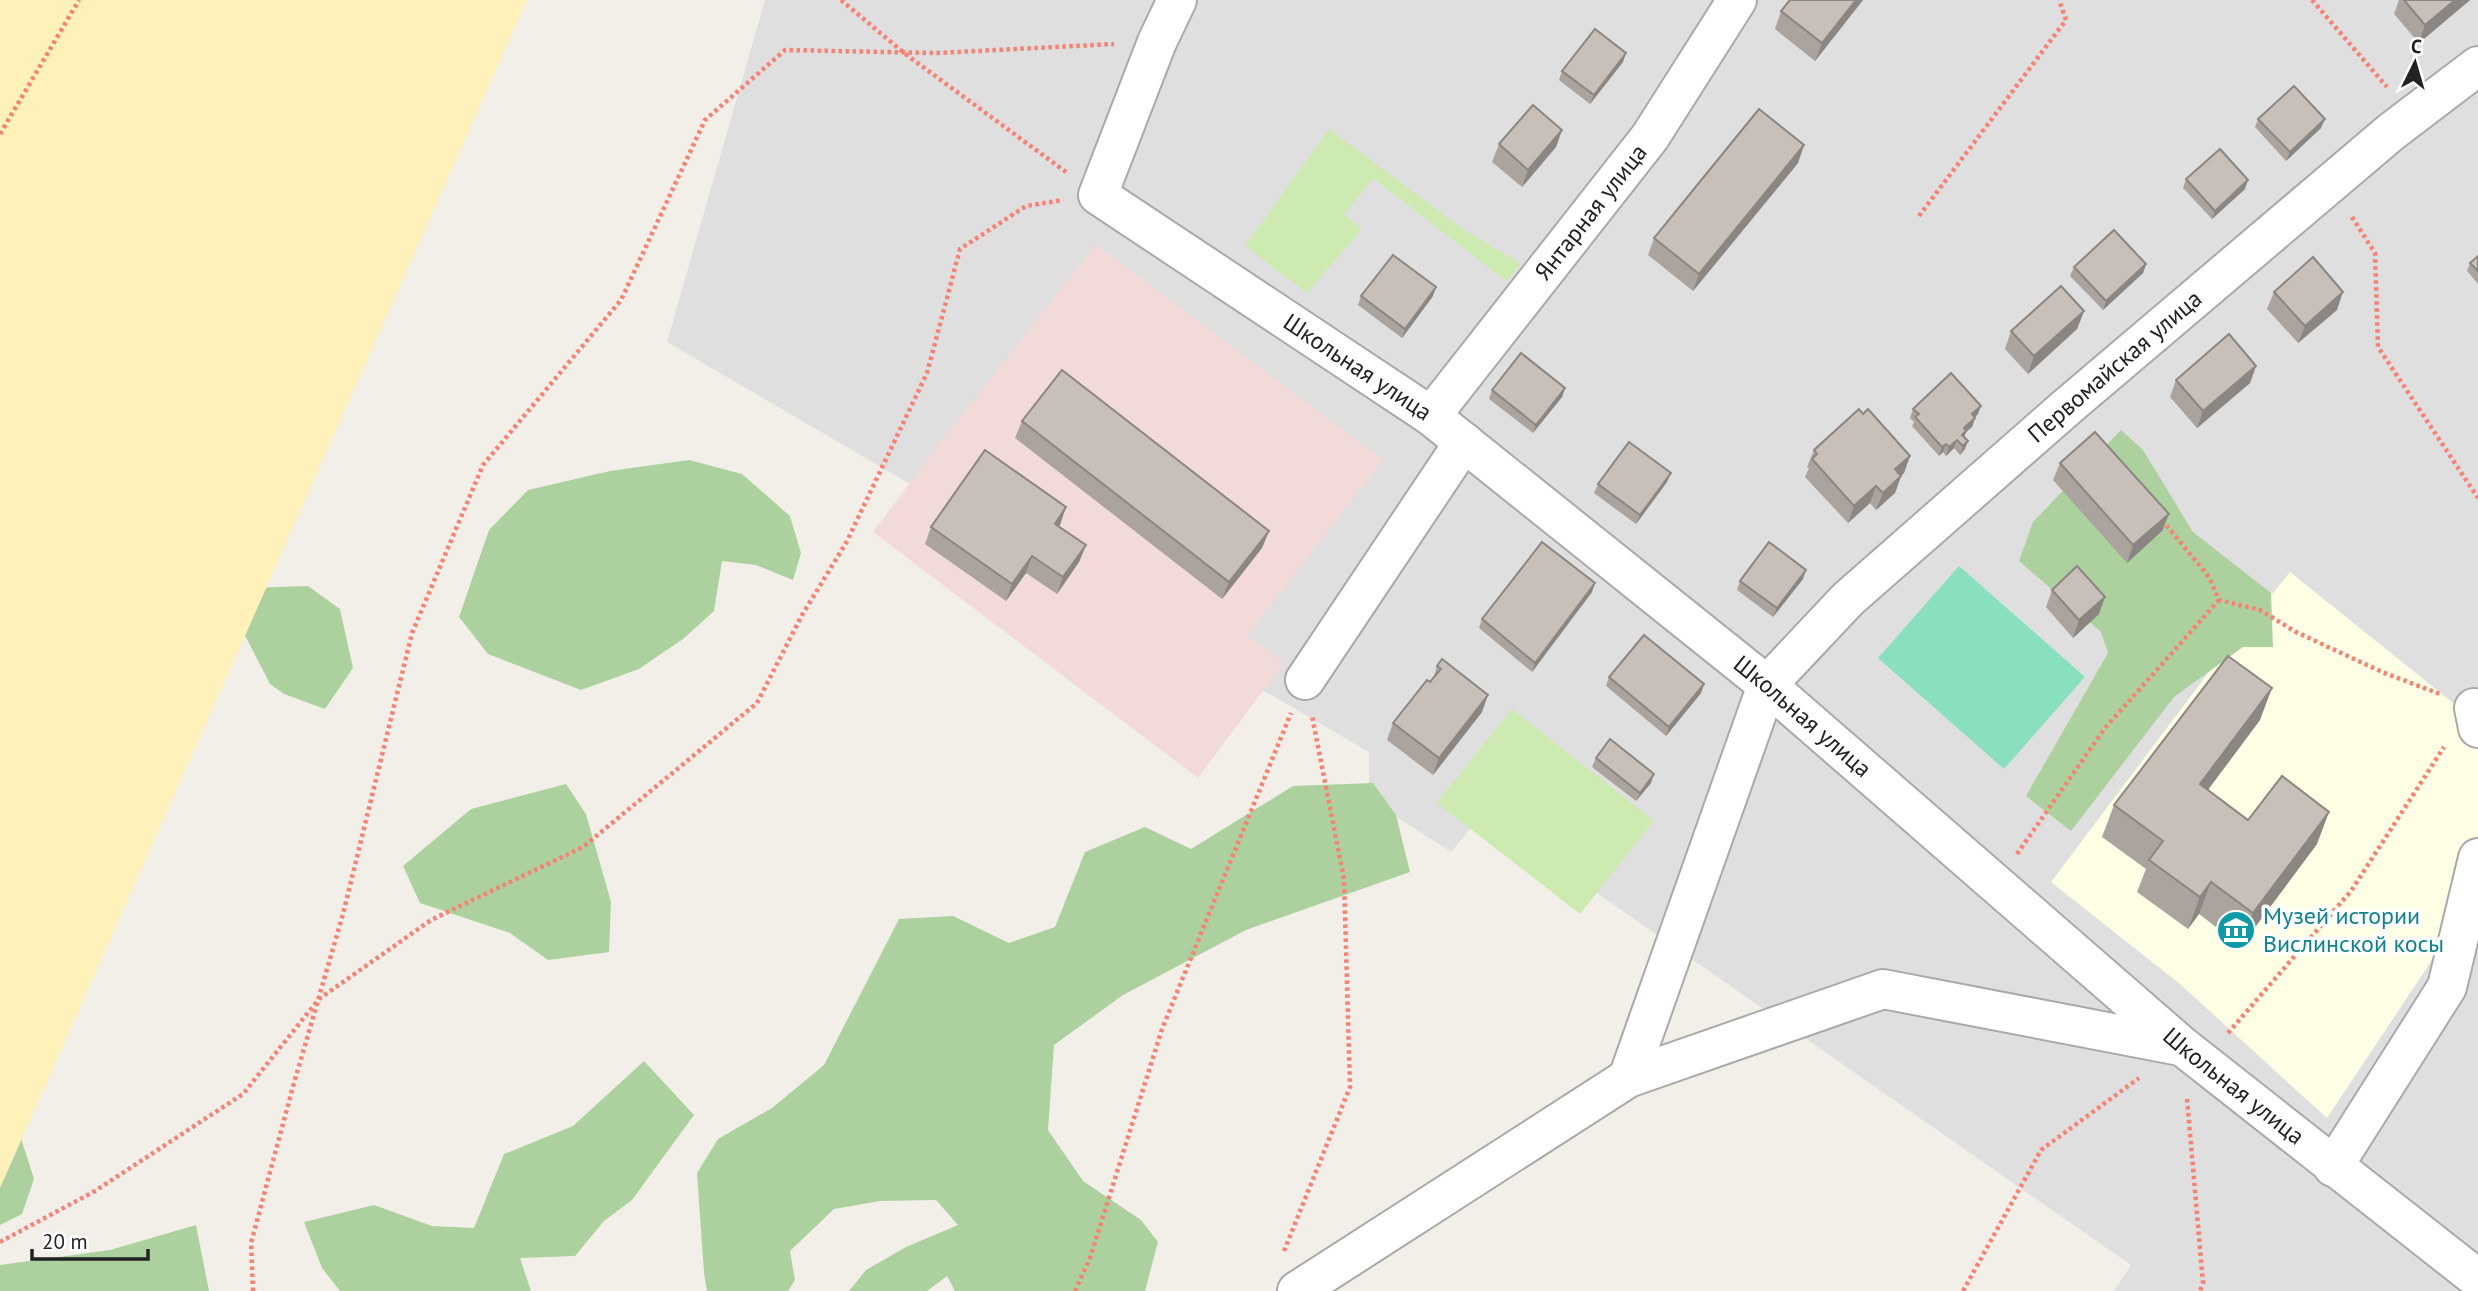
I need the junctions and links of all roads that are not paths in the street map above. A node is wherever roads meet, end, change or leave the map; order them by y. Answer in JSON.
{"nodes":[{"id":1,"x":1177,"y":0,"type":"edge"},
{"id":2,"x":1737,"y":0,"type":"edge"},
{"id":3,"x":2478,"y":66,"type":"edge"},
{"id":4,"x":1431,"y":415,"type":"junction"},
{"id":5,"x":1465,"y":442,"type":"junction"},
{"id":6,"x":1305,"y":680,"type":"road end"},
{"id":7,"x":1768,"y":685,"type":"junction"},
{"id":8,"x":2478,"y":858,"type":"edge"},
{"id":9,"x":2192,"y":1054,"type":"junction"},
{"id":10,"x":1628,"y":1078,"type":"junction"},
{"id":11,"x":2333,"y":1167,"type":"junction"},
{"id":12,"x":2478,"y":1279,"type":"edge"},
{"id":13,"x":1297,"y":1291,"type":"edge"}],
"edges":[{"from":1,"to":4,"type":"street","name":"Школьная улица"},
{"from":2,"to":4,"type":"street","name":"Янтарная улица"},
{"from":3,"to":7,"type":"street","name":"Первомайская улица"},
{"from":4,"to":5,"type":"street","name":"Школьная улица"},
{"from":5,"to":6,"type":"street"},
{"from":5,"to":7,"type":"street","name":"Школьная улица"},
{"from":7,"to":9,"type":"street","name":"Школьная улица"},
{"from":7,"to":10,"type":"street"},
{"from":8,"to":11,"type":"street"},
{"from":9,"to":10,"type":"street"},
{"from":9,"to":11,"type":"street","name":"Школьная улица"},
{"from":10,"to":13,"type":"street"},
{"from":11,"to":12,"type":"street","name":"Школьная улица"}]}
